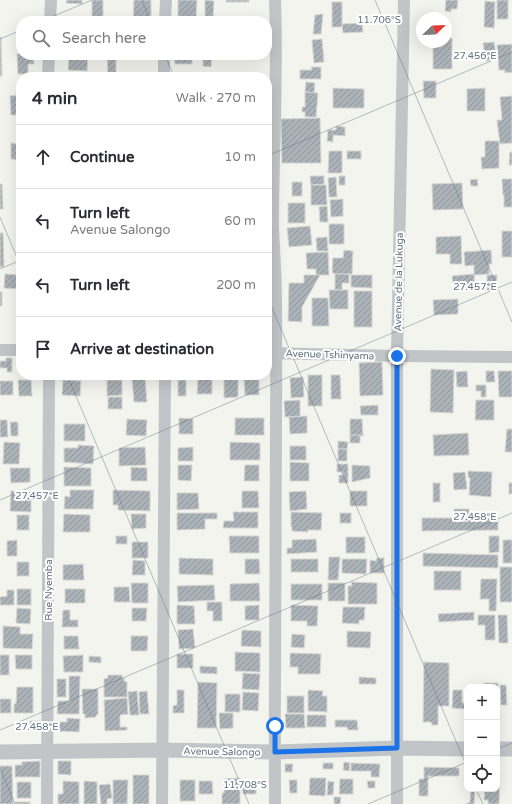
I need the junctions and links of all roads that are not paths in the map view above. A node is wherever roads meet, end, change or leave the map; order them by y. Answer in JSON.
{"nodes":[{"id":1,"x":51,"y":0,"type":"edge"},
{"id":2,"x":166,"y":0,"type":"edge"},
{"id":3,"x":275,"y":0,"type":"edge"},
{"id":4,"x":404,"y":0,"type":"edge"},
{"id":5,"x":50,"y":16,"type":"edge"},
{"id":6,"x":165,"y":16,"type":"edge"},
{"id":7,"x":49,"y":60,"type":"edge"},
{"id":8,"x":164,"y":60,"type":"edge"},
{"id":9,"x":48,"y":72,"type":"edge"},
{"id":10,"x":164,"y":72,"type":"edge"},
{"id":11,"x":272,"y":343,"type":"edge"},
{"id":12,"x":0,"y":350,"type":"edge"},
{"id":13,"x":16,"y":350,"type":"edge"},
{"id":14,"x":272,"y":353,"type":"edge"},
{"id":15,"x":397,"y":356,"type":"junction"},
{"id":16,"x":512,"y":357,"type":"edge"},
{"id":17,"x":50,"y":380,"type":"edge"},
{"id":18,"x":165,"y":380,"type":"edge"},
{"id":19,"x":272,"y":380,"type":"edge"},
{"id":20,"x":397,"y":748,"type":"junction"},
{"id":21,"x":464,"y":748,"type":"edge"},
{"id":22,"x":500,"y":749,"type":"edge"},
{"id":23,"x":512,"y":749,"type":"edge"},
{"id":24,"x":162,"y":750,"type":"junction"},
{"id":25,"x":0,"y":752,"type":"edge"},
{"id":26,"x":47,"y":752,"type":"junction"},
{"id":27,"x":275,"y":752,"type":"junction"},
{"id":28,"x":47,"y":804,"type":"edge"},
{"id":29,"x":162,"y":804,"type":"edge"},
{"id":30,"x":275,"y":804,"type":"edge"},
{"id":31,"x":397,"y":804,"type":"edge"}],
"edges":[{"from":1,"to":5,"type":"street"},
{"from":2,"to":6,"type":"street"},
{"from":3,"to":11,"type":"street"},
{"from":4,"to":15,"type":"street","name":"Avenue de la Lukuga"},
{"from":7,"to":9,"type":"street"},
{"from":8,"to":10,"type":"street"},
{"from":12,"to":13,"type":"street"},
{"from":14,"to":15,"type":"street","name":"Avenue Tshinyama"},
{"from":15,"to":16,"type":"street","name":"Avenue Tshinyama"},
{"from":15,"to":20,"type":"street","name":"Avenue de la Lukuga"},
{"from":17,"to":26,"type":"street","name":"Rue Nyemba"},
{"from":18,"to":24,"type":"street"},
{"from":19,"to":27,"type":"street"},
{"from":20,"to":21,"type":"street","name":"Avenue Salongo"},
{"from":20,"to":27,"type":"street","name":"Avenue Salongo"},
{"from":20,"to":31,"type":"street","name":"Avenue de la Lukuga"},
{"from":22,"to":23,"type":"street"},
{"from":24,"to":26,"type":"street","name":"Avenue Salongo"},
{"from":24,"to":27,"type":"street","name":"Avenue Salongo"},
{"from":24,"to":29,"type":"street"},
{"from":25,"to":26,"type":"street","name":"Avenue Salongo"},
{"from":26,"to":28,"type":"street","name":"Rue Nyemba"},
{"from":27,"to":30,"type":"street"}]}
